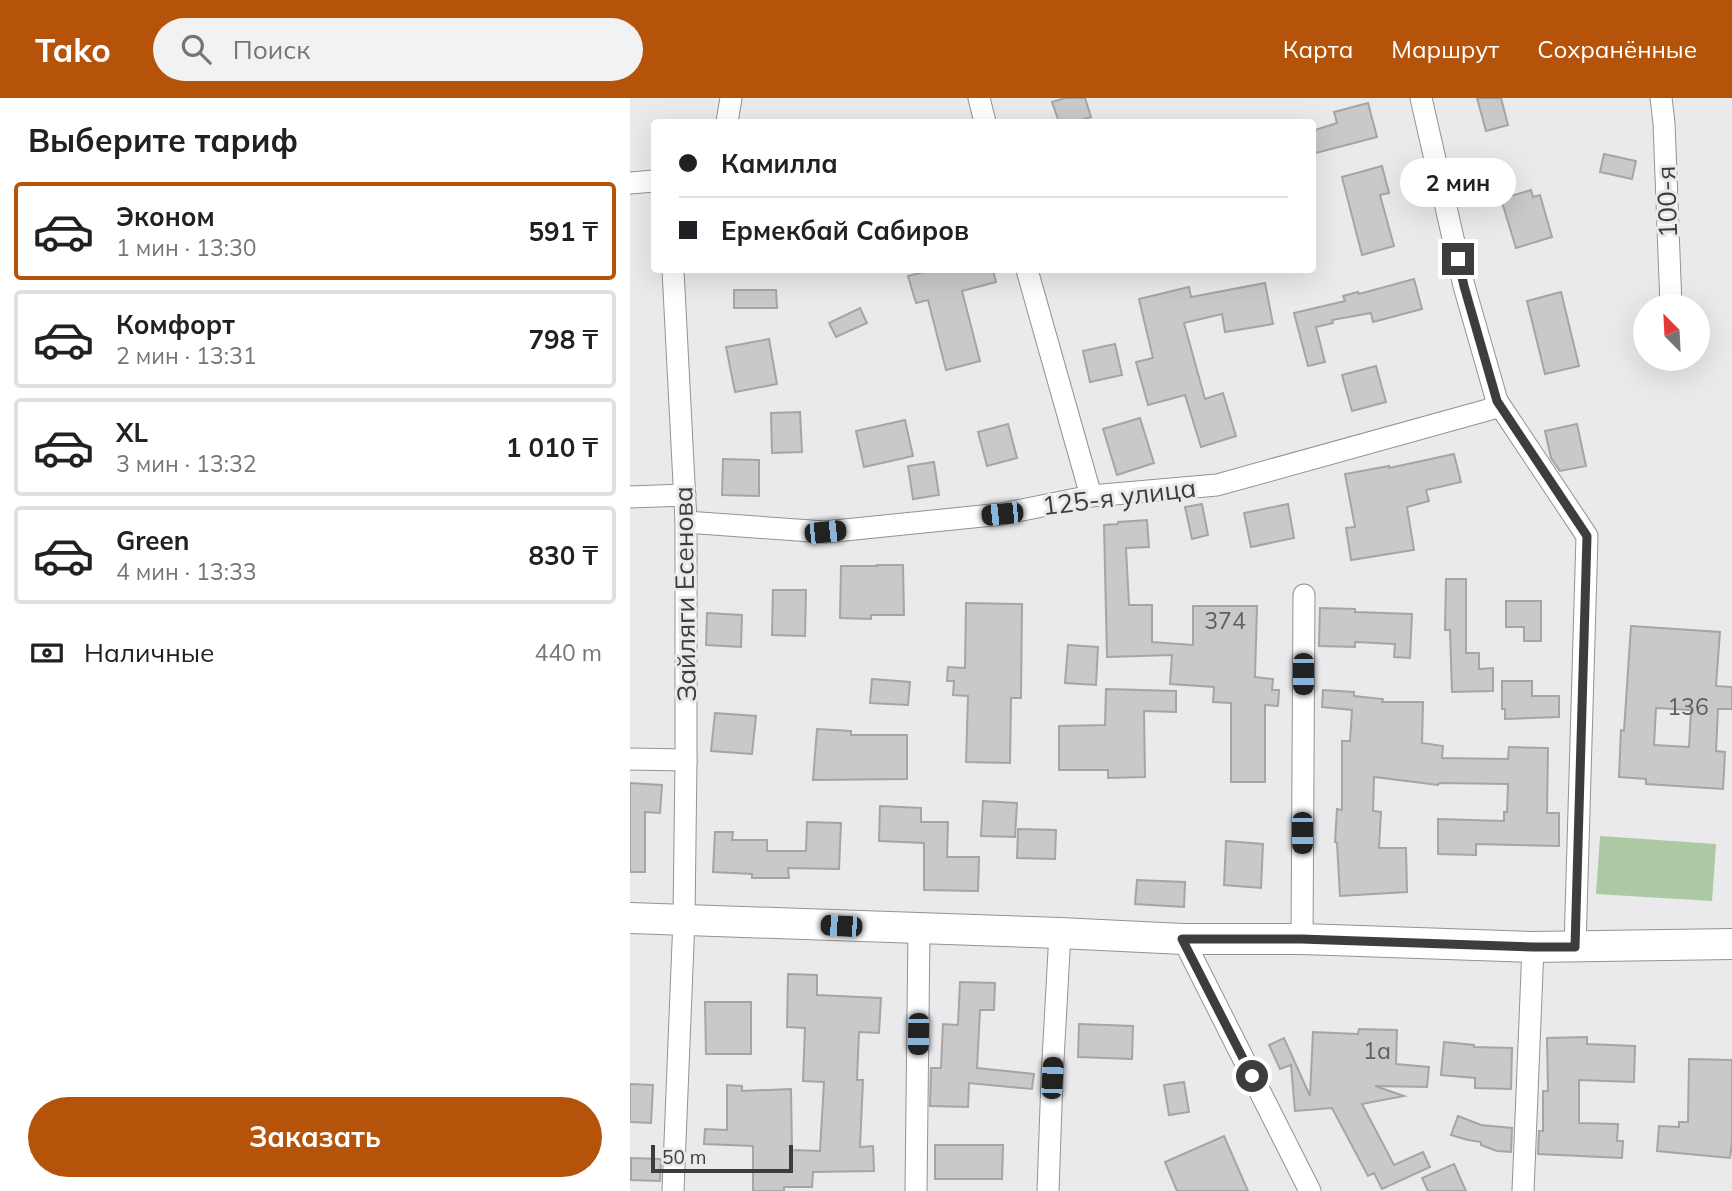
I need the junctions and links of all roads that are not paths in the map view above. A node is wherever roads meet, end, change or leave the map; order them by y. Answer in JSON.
{"nodes":[{"id":1,"x":731,"y":98,"type":"edge"},
{"id":2,"x":979,"y":98,"type":"edge"},
{"id":3,"x":1421,"y":98,"type":"edge"},
{"id":4,"x":1661,"y":98,"type":"edge"},
{"id":5,"x":728,"y":119,"type":"edge"},
{"id":6,"x":984,"y":119,"type":"edge"},
{"id":7,"x":651,"y":181,"type":"edge"},
{"id":8,"x":630,"y":183,"type":"edge"},
{"id":9,"x":673,"y":273,"type":"edge"},
{"id":10,"x":1028,"y":273,"type":"edge"},
{"id":11,"x":1671,"y":294,"type":"edge"},
{"id":12,"x":1497,"y":401,"type":"junction"},
{"id":13,"x":685,"y":495,"type":"junction"},
{"id":14,"x":1091,"y":496,"type":"junction"},
{"id":15,"x":630,"y":497,"type":"edge"},
{"id":16,"x":686,"y":522,"type":"junction"},
{"id":17,"x":1304,"y":595,"type":"dead end"},
{"id":18,"x":630,"y":759,"type":"edge"},
{"id":19,"x":686,"y":760,"type":"junction"},
{"id":20,"x":630,"y":918,"type":"edge"},
{"id":21,"x":684,"y":919,"type":"junction"},
{"id":22,"x":919,"y":929,"type":"junction"},
{"id":23,"x":1060,"y":933,"type":"junction"},
{"id":24,"x":1182,"y":939,"type":"junction"},
{"id":25,"x":1301,"y":939,"type":"junction"},
{"id":26,"x":1732,"y":944,"type":"edge"},
{"id":27,"x":1533,"y":947,"type":"junction"},
{"id":28,"x":1575,"y":947,"type":"junction"},
{"id":29,"x":673,"y":1191,"type":"edge"},
{"id":30,"x":916,"y":1191,"type":"edge"},
{"id":31,"x":1048,"y":1191,"type":"edge"},
{"id":32,"x":1310,"y":1191,"type":"edge"},
{"id":33,"x":1523,"y":1191,"type":"edge"}],
"edges":[{"from":1,"to":5,"type":"street"},
{"from":2,"to":6,"type":"street"},
{"from":3,"to":12,"type":"street"},
{"from":4,"to":11,"type":"street","name":"100-я"},
{"from":7,"to":8,"type":"street"},
{"from":9,"to":13,"type":"street","name":"Зайляги Есенова"},
{"from":10,"to":14,"type":"street"},
{"from":12,"to":14,"type":"street","name":"125-я улица"},
{"from":12,"to":28,"type":"street"},
{"from":13,"to":15,"type":"street"},
{"from":13,"to":16,"type":"street","name":"Зайляги Есенова"},
{"from":14,"to":16,"type":"street","name":"125-я улица"},
{"from":16,"to":19,"type":"street","name":"Зайляги Есенова"},
{"from":17,"to":25,"type":"street"},
{"from":18,"to":19,"type":"street"},
{"from":19,"to":21,"type":"street","name":"Зайляги Есенова"},
{"from":20,"to":21,"type":"street"},
{"from":21,"to":22,"type":"street"},
{"from":21,"to":29,"type":"street","name":"Зайляги Есенова"},
{"from":22,"to":23,"type":"street"},
{"from":22,"to":30,"type":"street"},
{"from":23,"to":24,"type":"street"},
{"from":23,"to":31,"type":"street"},
{"from":24,"to":25,"type":"street"},
{"from":24,"to":32,"type":"street"},
{"from":25,"to":27,"type":"street"},
{"from":26,"to":28,"type":"street"},
{"from":27,"to":28,"type":"street"},
{"from":27,"to":33,"type":"street"}]}
